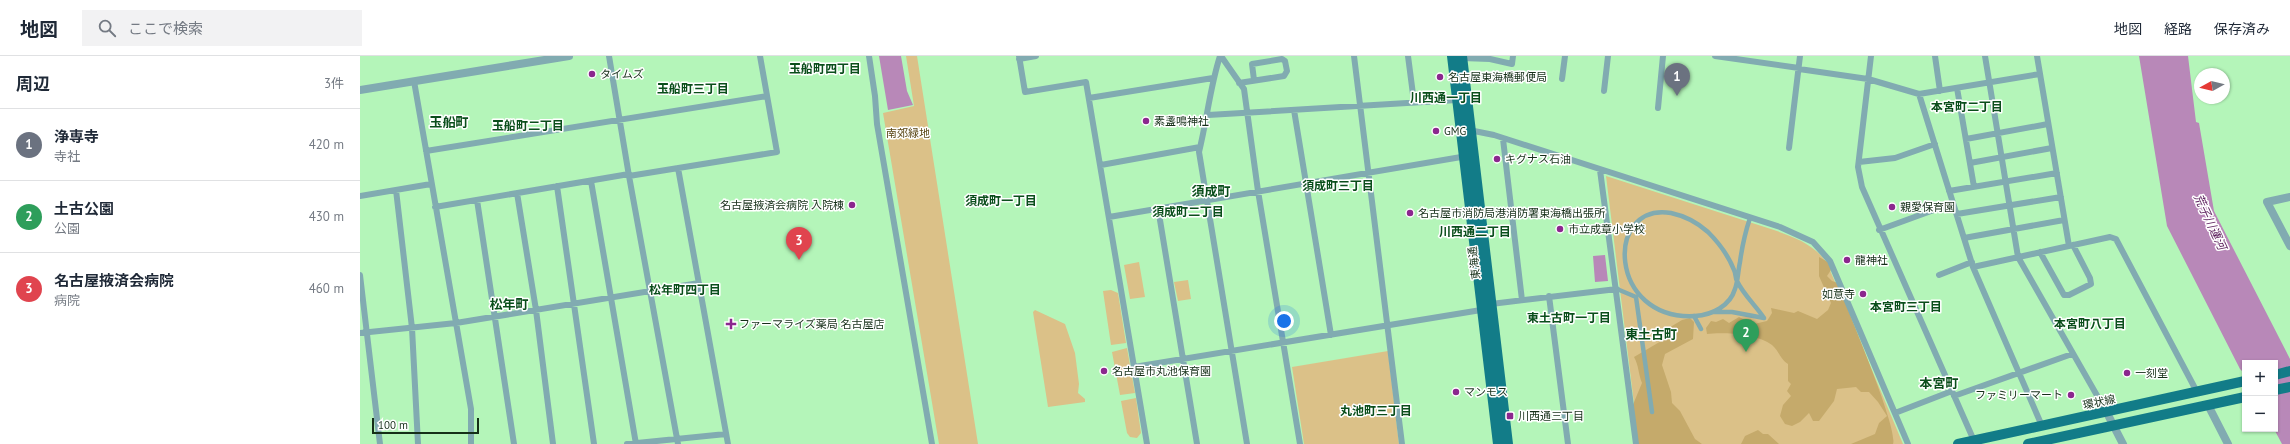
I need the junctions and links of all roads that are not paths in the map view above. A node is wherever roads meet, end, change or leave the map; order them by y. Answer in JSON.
{"nodes":[{"id":1,"x":569,"y":56,"type":"edge"},
{"id":2,"x":609,"y":56,"type":"edge"},
{"id":3,"x":760,"y":56,"type":"edge"},
{"id":4,"x":869,"y":56,"type":"edge"},
{"id":5,"x":1036,"y":56,"type":"edge"},
{"id":6,"x":1220,"y":56,"type":"edge"},
{"id":7,"x":1354,"y":56,"type":"edge"},
{"id":8,"x":1408,"y":56,"type":"edge"},
{"id":9,"x":1452,"y":56,"type":"edge"},
{"id":10,"x":1513,"y":56,"type":"edge"},
{"id":11,"x":1565,"y":56,"type":"edge"},
{"id":12,"x":1608,"y":56,"type":"edge"},
{"id":13,"x":1663,"y":56,"type":"edge"},
{"id":14,"x":1715,"y":56,"type":"edge"},
{"id":15,"x":1800,"y":56,"type":"edge"},
{"id":16,"x":1871,"y":56,"type":"edge"},
{"id":17,"x":1935,"y":56,"type":"edge"},
{"id":18,"x":1985,"y":56,"type":"edge"},
{"id":19,"x":2037,"y":56,"type":"edge"},
{"id":20,"x":1019,"y":57,"type":"edge"},
{"id":21,"x":1462,"y":57,"type":"edge"},
{"id":22,"x":1799,"y":68,"type":"junction"},
{"id":23,"x":2040,"y":74,"type":"junction"},
{"id":24,"x":1212,"y":78,"type":"junction"},
{"id":25,"x":1562,"y":79,"type":"dead end"},
{"id":26,"x":1868,"y":79,"type":"junction"},
{"id":27,"x":1254,"y":80,"type":"junction"},
{"id":28,"x":414,"y":81,"type":"junction"},
{"id":29,"x":1990,"y":82,"type":"junction"},
{"id":30,"x":1239,"y":83,"type":"junction"},
{"id":31,"x":1957,"y":88,"type":"junction"},
{"id":32,"x":360,"y":90,"type":"edge"},
{"id":33,"x":1604,"y":91,"type":"dead end"},
{"id":34,"x":1940,"y":91,"type":"junction"},
{"id":35,"x":1919,"y":94,"type":"junction"},
{"id":36,"x":767,"y":96,"type":"junction"},
{"id":37,"x":1089,"y":98,"type":"junction"},
{"id":38,"x":1457,"y":100,"type":"junction"},
{"id":39,"x":1414,"y":102,"type":"junction"},
{"id":40,"x":1360,"y":106,"type":"junction"},
{"id":41,"x":1658,"y":108,"type":"dead end"},
{"id":42,"x":1294,"y":110,"type":"junction"},
{"id":43,"x":1247,"y":113,"type":"junction"},
{"id":44,"x":1208,"y":115,"type":"junction"},
{"id":45,"x":619,"y":119,"type":"junction"},
{"id":46,"x":2048,"y":124,"type":"junction"},
{"id":47,"x":1460,"y":128,"type":"junction"},
{"id":48,"x":1470,"y":131,"type":"junction"},
{"id":49,"x":1998,"y":133,"type":"junction"},
{"id":50,"x":1503,"y":139,"type":"junction"},
{"id":51,"x":1966,"y":139,"type":"junction"},
{"id":52,"x":1935,"y":144,"type":"junction"},
{"id":53,"x":1200,"y":147,"type":"junction"},
{"id":54,"x":1789,"y":148,"type":"dead end"},
{"id":55,"x":2052,"y":148,"type":"junction"},
{"id":56,"x":426,"y":151,"type":"junction"},
{"id":57,"x":1468,"y":156,"type":"junction"},
{"id":58,"x":2002,"y":157,"type":"junction"},
{"id":59,"x":1858,"y":162,"type":"junction"},
{"id":60,"x":1970,"y":163,"type":"junction"},
{"id":61,"x":1100,"y":165,"type":"junction"},
{"id":62,"x":678,"y":168,"type":"junction"},
{"id":63,"x":1600,"y":170,"type":"junction"},
{"id":64,"x":1369,"y":173,"type":"junction"},
{"id":65,"x":2057,"y":173,"type":"junction"},
{"id":66,"x":629,"y":175,"type":"junction"},
{"id":67,"x":591,"y":181,"type":"junction"},
{"id":68,"x":2006,"y":182,"type":"junction"},
{"id":69,"x":1306,"y":183,"type":"junction"},
{"id":70,"x":431,"y":184,"type":"junction"},
{"id":71,"x":557,"y":186,"type":"junction"},
{"id":72,"x":1974,"y":187,"type":"junction"},
{"id":73,"x":396,"y":190,"type":"junction"},
{"id":74,"x":1258,"y":191,"type":"junction"},
{"id":75,"x":1949,"y":191,"type":"junction"},
{"id":76,"x":518,"y":193,"type":"junction"},
{"id":77,"x":360,"y":196,"type":"edge"},
{"id":78,"x":2060,"y":197,"type":"junction"},
{"id":79,"x":2290,"y":197,"type":"edge"},
{"id":80,"x":477,"y":200,"type":"junction"},
{"id":81,"x":1205,"y":200,"type":"junction"},
{"id":82,"x":1953,"y":203,"type":"junction"},
{"id":83,"x":2010,"y":206,"type":"junction"},
{"id":84,"x":435,"y":207,"type":"junction"},
{"id":85,"x":1158,"y":208,"type":"junction"},
{"id":86,"x":1957,"y":214,"type":"junction"},
{"id":87,"x":1109,"y":217,"type":"junction"},
{"id":88,"x":1750,"y":218,"type":"junction"},
{"id":89,"x":2064,"y":220,"type":"junction"},
{"id":90,"x":2014,"y":229,"type":"junction"},
{"id":91,"x":1879,"y":230,"type":"junction"},
{"id":92,"x":1964,"y":238,"type":"junction"},
{"id":93,"x":2071,"y":246,"type":"junction"},
{"id":94,"x":2290,"y":246,"type":"edge"},
{"id":95,"x":2040,"y":252,"type":"junction"},
{"id":96,"x":2018,"y":257,"type":"junction"},
{"id":97,"x":1973,"y":264,"type":"junction"},
{"id":98,"x":360,"y":275,"type":"edge"},
{"id":99,"x":1939,"y":275,"type":"dead end"},
{"id":100,"x":1736,"y":281,"type":"junction"},
{"id":101,"x":699,"y":282,"type":"junction"},
{"id":102,"x":1617,"y":289,"type":"junction"},
{"id":103,"x":650,"y":291,"type":"junction"},
{"id":104,"x":1549,"y":296,"type":"junction"},
{"id":105,"x":1638,"y":296,"type":"junction"},
{"id":106,"x":610,"y":297,"type":"junction"},
{"id":107,"x":1522,"y":300,"type":"junction"},
{"id":108,"x":575,"y":303,"type":"junction"},
{"id":109,"x":1491,"y":304,"type":"junction"},
{"id":110,"x":536,"y":310,"type":"junction"},
{"id":111,"x":1482,"y":310,"type":"junction"},
{"id":112,"x":1714,"y":312,"type":"junction"},
{"id":113,"x":495,"y":316,"type":"junction"},
{"id":114,"x":1694,"y":316,"type":"junction"},
{"id":115,"x":456,"y":323,"type":"junction"},
{"id":116,"x":1388,"y":325,"type":"junction"},
{"id":117,"x":412,"y":328,"type":"junction"},
{"id":118,"x":1701,"y":330,"type":"dead end"},
{"id":119,"x":363,"y":333,"type":"edge"},
{"id":120,"x":1331,"y":335,"type":"junction"},
{"id":121,"x":1283,"y":343,"type":"junction"},
{"id":122,"x":1231,"y":351,"type":"junction"},
{"id":123,"x":2072,"y":354,"type":"junction"},
{"id":124,"x":1183,"y":359,"type":"junction"},
{"id":125,"x":1134,"y":367,"type":"junction"},
{"id":126,"x":2290,"y":371,"type":"edge"},
{"id":127,"x":2018,"y":373,"type":"junction"},
{"id":128,"x":2278,"y":374,"type":"edge"},
{"id":129,"x":2242,"y":383,"type":"edge"},
{"id":130,"x":2290,"y":387,"type":"edge"},
{"id":131,"x":2278,"y":389,"type":"edge"},
{"id":132,"x":2197,"y":392,"type":"junction"},
{"id":133,"x":1953,"y":394,"type":"junction"},
{"id":134,"x":2242,"y":398,"type":"edge"},
{"id":135,"x":2208,"y":405,"type":"junction"},
{"id":136,"x":1652,"y":412,"type":"dead end"},
{"id":137,"x":1895,"y":413,"type":"junction"},
{"id":138,"x":2107,"y":413,"type":"junction"},
{"id":139,"x":2042,"y":426,"type":"junction"},
{"id":140,"x":2113,"y":426,"type":"junction"},
{"id":141,"x":726,"y":434,"type":"junction"},
{"id":142,"x":678,"y":442,"type":"edge"},
{"id":143,"x":1975,"y":442,"type":"edge"},
{"id":144,"x":2049,"y":442,"type":"edge"},
{"id":145,"x":380,"y":444,"type":"edge"},
{"id":146,"x":418,"y":444,"type":"edge"},
{"id":147,"x":471,"y":444,"type":"edge"},
{"id":148,"x":514,"y":444,"type":"edge"},
{"id":149,"x":553,"y":444,"type":"edge"},
{"id":150,"x":594,"y":444,"type":"edge"},
{"id":151,"x":627,"y":444,"type":"edge"},
{"id":152,"x":636,"y":444,"type":"edge"},
{"id":153,"x":728,"y":444,"type":"edge"},
{"id":154,"x":932,"y":444,"type":"edge"},
{"id":155,"x":1147,"y":444,"type":"edge"},
{"id":156,"x":1197,"y":444,"type":"edge"},
{"id":157,"x":1246,"y":444,"type":"edge"},
{"id":158,"x":1300,"y":444,"type":"edge"},
{"id":159,"x":1402,"y":444,"type":"edge"},
{"id":160,"x":1498,"y":444,"type":"edge"},
{"id":161,"x":1508,"y":444,"type":"edge"},
{"id":162,"x":1568,"y":444,"type":"edge"},
{"id":163,"x":1636,"y":444,"type":"edge"},
{"id":164,"x":1908,"y":444,"type":"edge"},
{"id":165,"x":1958,"y":444,"type":"edge"},
{"id":166,"x":2028,"y":444,"type":"edge"},
{"id":167,"x":2123,"y":444,"type":"edge"},
{"id":168,"x":2228,"y":444,"type":"edge"}],
"edges":[{"from":1,"to":28,"type":"street"},
{"from":2,"to":45,"type":"street"},
{"from":3,"to":36,"type":"street"},
{"from":4,"to":154,"type":"street"},
{"from":5,"to":20,"type":"street"},
{"from":6,"to":24,"type":"street"},
{"from":6,"to":30,"type":"street"},
{"from":7,"to":40,"type":"street"},
{"from":8,"to":39,"type":"street"},
{"from":9,"to":38,"type":"main road"},
{"from":10,"to":21,"type":"street"},
{"from":11,"to":25,"type":"street"},
{"from":12,"to":33,"type":"street"},
{"from":13,"to":41,"type":"street"},
{"from":14,"to":22,"type":"street"},
{"from":15,"to":22,"type":"street"},
{"from":16,"to":26,"type":"street"},
{"from":17,"to":34,"type":"street"},
{"from":18,"to":29,"type":"street"},
{"from":19,"to":23,"type":"street"},
{"from":20,"to":37,"type":"street"},
{"from":21,"to":48,"type":"main road","name":"東海通"},
{"from":22,"to":26,"type":"street"},
{"from":22,"to":54,"type":"street"},
{"from":23,"to":29,"type":"street"},
{"from":23,"to":46,"type":"street"},
{"from":24,"to":37,"type":"street"},
{"from":24,"to":44,"type":"street"},
{"from":26,"to":35,"type":"street"},
{"from":26,"to":59,"type":"street"},
{"from":27,"to":27,"type":"street"},
{"from":27,"to":30,"type":"street"},
{"from":28,"to":32,"type":"street"},
{"from":28,"to":56,"type":"street"},
{"from":29,"to":31,"type":"street"},
{"from":29,"to":49,"type":"street"},
{"from":30,"to":43,"type":"street"},
{"from":31,"to":34,"type":"street"},
{"from":31,"to":51,"type":"street"},
{"from":34,"to":35,"type":"street"},
{"from":35,"to":52,"type":"street"},
{"from":36,"to":45,"type":"street"},
{"from":36,"to":62,"type":"street"},
{"from":37,"to":61,"type":"street"},
{"from":38,"to":39,"type":"street"},
{"from":38,"to":47,"type":"main road"},
{"from":39,"to":40,"type":"street"},
{"from":40,"to":42,"type":"street"},
{"from":40,"to":64,"type":"street"},
{"from":42,"to":43,"type":"street"},
{"from":42,"to":69,"type":"street"},
{"from":43,"to":44,"type":"street"},
{"from":43,"to":74,"type":"street"},
{"from":44,"to":53,"type":"street"},
{"from":45,"to":56,"type":"street"},
{"from":45,"to":66,"type":"street"},
{"from":46,"to":49,"type":"street"},
{"from":46,"to":55,"type":"street"},
{"from":47,"to":48,"type":"street"},
{"from":47,"to":57,"type":"main road"},
{"from":48,"to":50,"type":"street"},
{"from":48,"to":57,"type":"main road","name":"東海通"},
{"from":49,"to":51,"type":"street"},
{"from":49,"to":58,"type":"street"},
{"from":50,"to":63,"type":"street"},
{"from":50,"to":107,"type":"street"},
{"from":51,"to":60,"type":"street"},
{"from":52,"to":59,"type":"street"},
{"from":52,"to":75,"type":"street"},
{"from":53,"to":61,"type":"street"},
{"from":53,"to":81,"type":"street"},
{"from":55,"to":58,"type":"street"},
{"from":55,"to":65,"type":"street"},
{"from":56,"to":70,"type":"street"},
{"from":57,"to":64,"type":"street"},
{"from":57,"to":109,"type":"main road","name":"東海通"},
{"from":57,"to":111,"type":"main road"},
{"from":58,"to":60,"type":"street"},
{"from":58,"to":68,"type":"street"},
{"from":59,"to":91,"type":"street"},
{"from":60,"to":72,"type":"street"},
{"from":61,"to":87,"type":"street"},
{"from":62,"to":66,"type":"street"},
{"from":62,"to":101,"type":"street"},
{"from":63,"to":88,"type":"street"},
{"from":63,"to":102,"type":"street"},
{"from":64,"to":69,"type":"street"},
{"from":64,"to":116,"type":"street"},
{"from":65,"to":68,"type":"street"},
{"from":65,"to":78,"type":"street"},
{"from":66,"to":67,"type":"street"},
{"from":66,"to":103,"type":"street"},
{"from":67,"to":71,"type":"street"},
{"from":67,"to":106,"type":"street"},
{"from":68,"to":72,"type":"street"},
{"from":68,"to":83,"type":"street"},
{"from":69,"to":74,"type":"street"},
{"from":69,"to":120,"type":"street"},
{"from":70,"to":73,"type":"street"},
{"from":70,"to":84,"type":"street"},
{"from":71,"to":76,"type":"street"},
{"from":71,"to":108,"type":"street"},
{"from":72,"to":75,"type":"street"},
{"from":73,"to":77,"type":"street"},
{"from":73,"to":117,"type":"street"},
{"from":74,"to":81,"type":"street"},
{"from":74,"to":121,"type":"street"},
{"from":75,"to":82,"type":"street"},
{"from":76,"to":80,"type":"street"},
{"from":76,"to":110,"type":"street"},
{"from":78,"to":83,"type":"street"},
{"from":78,"to":89,"type":"street"},
{"from":79,"to":94,"type":"street"},
{"from":80,"to":84,"type":"street"},
{"from":80,"to":113,"type":"street"},
{"from":81,"to":85,"type":"street"},
{"from":81,"to":122,"type":"street"},
{"from":82,"to":86,"type":"street"},
{"from":82,"to":91,"type":"street"},
{"from":83,"to":86,"type":"street"},
{"from":83,"to":90,"type":"street"},
{"from":84,"to":115,"type":"street"},
{"from":85,"to":87,"type":"street"},
{"from":85,"to":124,"type":"street"},
{"from":86,"to":92,"type":"street"},
{"from":87,"to":125,"type":"street"},
{"from":88,"to":100,"type":"street"},
{"from":88,"to":137,"type":"street"},
{"from":89,"to":90,"type":"street"},
{"from":89,"to":93,"type":"street"},
{"from":90,"to":92,"type":"street"},
{"from":90,"to":96,"type":"street"},
{"from":91,"to":133,"type":"street"},
{"from":92,"to":97,"type":"street"},
{"from":93,"to":95,"type":"street"},
{"from":93,"to":95,"type":"street"},
{"from":93,"to":132,"type":"street"},
{"from":95,"to":96,"type":"street"},
{"from":96,"to":97,"type":"street"},
{"from":96,"to":123,"type":"street"},
{"from":97,"to":99,"type":"street"},
{"from":97,"to":127,"type":"street"},
{"from":98,"to":119,"type":"street"},
{"from":100,"to":105,"type":"street"},
{"from":100,"to":112,"type":"street"},
{"from":100,"to":112,"type":"street"},
{"from":101,"to":103,"type":"street"},
{"from":101,"to":141,"type":"street"},
{"from":102,"to":104,"type":"street"},
{"from":102,"to":105,"type":"street"},
{"from":102,"to":163,"type":"street"},
{"from":103,"to":106,"type":"street"},
{"from":103,"to":142,"type":"street"},
{"from":104,"to":107,"type":"street"},
{"from":104,"to":162,"type":"street"},
{"from":105,"to":114,"type":"street"},
{"from":105,"to":136,"type":"street"},
{"from":106,"to":108,"type":"street"},
{"from":106,"to":152,"type":"street"},
{"from":107,"to":109,"type":"street"},
{"from":108,"to":110,"type":"street"},
{"from":108,"to":150,"type":"street"},
{"from":109,"to":161,"type":"main road","name":"東海通"},
{"from":110,"to":113,"type":"street"},
{"from":110,"to":149,"type":"street"},
{"from":111,"to":116,"type":"street"},
{"from":111,"to":160,"type":"main road"},
{"from":112,"to":114,"type":"street"},
{"from":113,"to":115,"type":"street"},
{"from":113,"to":148,"type":"street"},
{"from":114,"to":118,"type":"street"},
{"from":115,"to":117,"type":"street"},
{"from":115,"to":147,"type":"street"},
{"from":116,"to":120,"type":"street"},
{"from":116,"to":159,"type":"street"},
{"from":117,"to":119,"type":"street"},
{"from":117,"to":146,"type":"street"},
{"from":119,"to":145,"type":"street"},
{"from":120,"to":121,"type":"street"},
{"from":121,"to":122,"type":"street"},
{"from":121,"to":158,"type":"street"},
{"from":122,"to":124,"type":"street"},
{"from":122,"to":157,"type":"street"},
{"from":123,"to":127,"type":"street"},
{"from":123,"to":138,"type":"street"},
{"from":124,"to":125,"type":"street"},
{"from":124,"to":156,"type":"street"},
{"from":125,"to":155,"type":"street"},
{"from":126,"to":128,"type":"main road"},
{"from":127,"to":133,"type":"street"},
{"from":127,"to":139,"type":"street"},
{"from":129,"to":132,"type":"main road","name":"環状線"},
{"from":130,"to":131,"type":"main road"},
{"from":132,"to":138,"type":"main road","name":"環状線"},
{"from":133,"to":137,"type":"street"},
{"from":133,"to":143,"type":"street"},
{"from":134,"to":135,"type":"main road"},
{"from":135,"to":140,"type":"main road"},
{"from":135,"to":168,"type":"street"},
{"from":137,"to":164,"type":"street"},
{"from":138,"to":139,"type":"main road","name":"環状線"},
{"from":138,"to":140,"type":"street"},
{"from":139,"to":143,"type":"main road","name":"環状線"},
{"from":140,"to":144,"type":"main road"},
{"from":140,"to":167,"type":"street"},
{"from":141,"to":142,"type":"street"},
{"from":141,"to":153,"type":"street"},
{"from":142,"to":152,"type":"street"},
{"from":143,"to":165,"type":"main road","name":"環状線"},
{"from":144,"to":166,"type":"main road"},
{"from":151,"to":152,"type":"street"}]}
